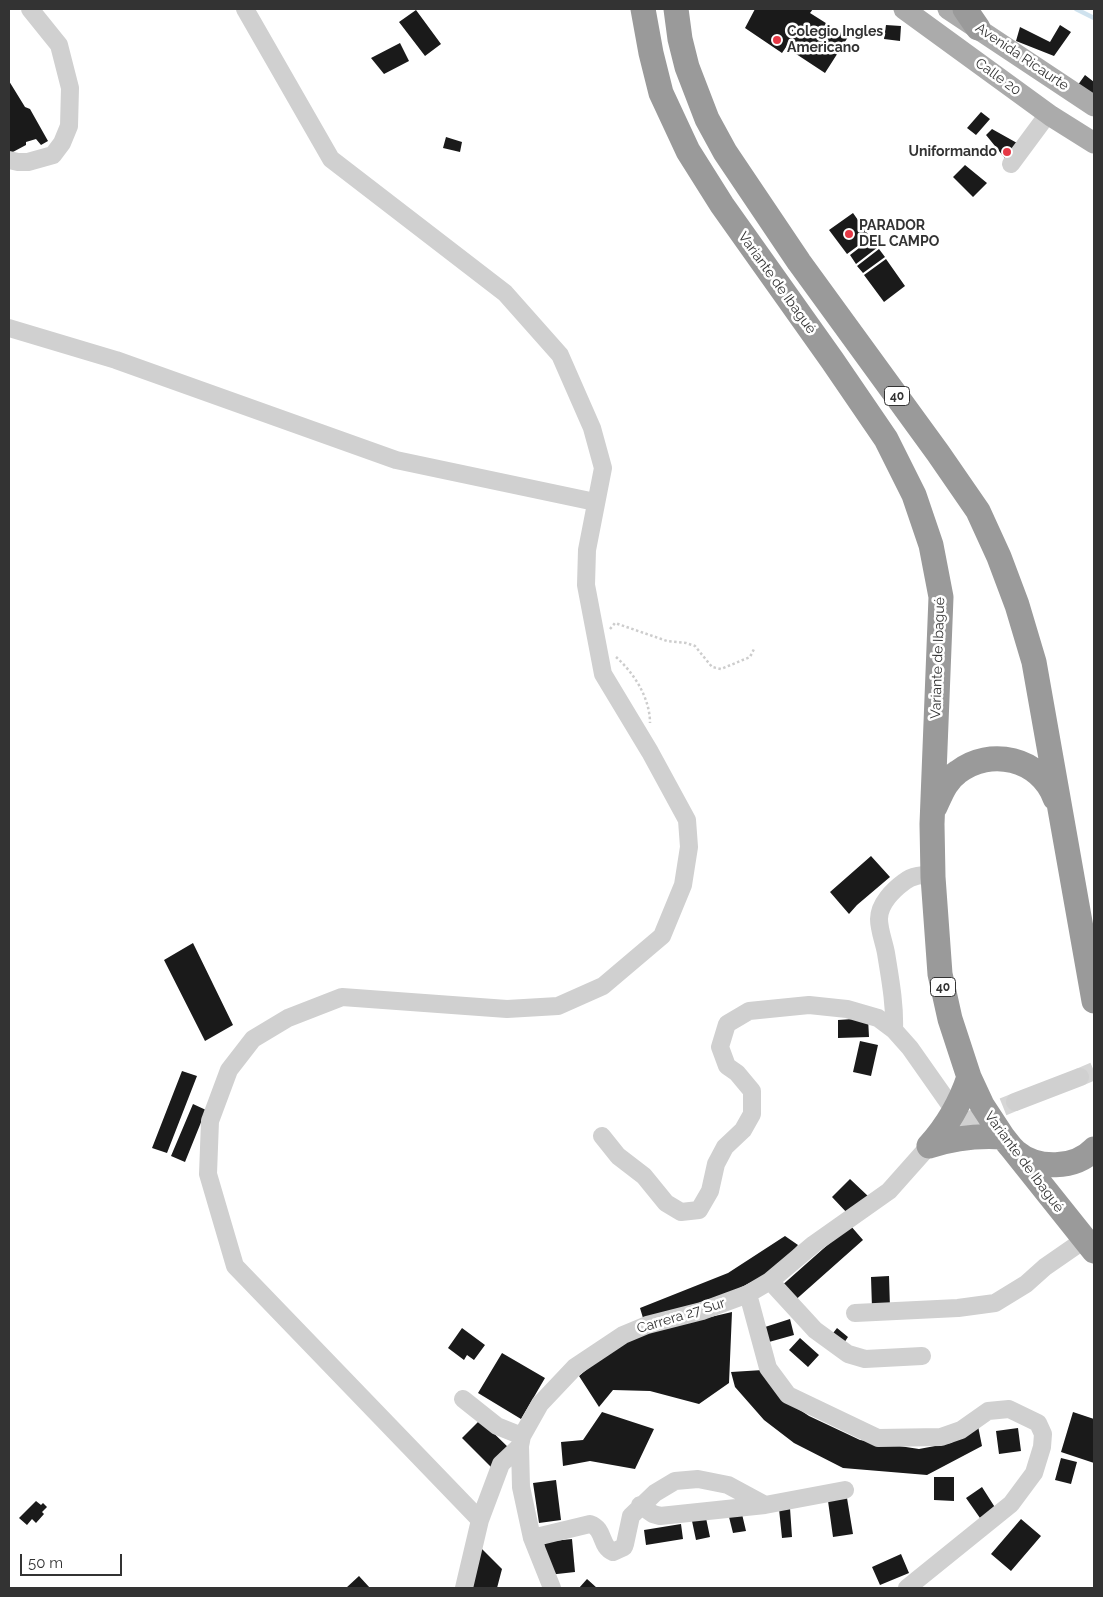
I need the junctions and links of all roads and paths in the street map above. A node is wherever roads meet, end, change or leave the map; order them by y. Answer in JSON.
{"nodes":[{"id":1,"x":30,"y":9,"type":"edge"},
{"id":2,"x":245,"y":9,"type":"edge"},
{"id":3,"x":643,"y":9,"type":"edge"},
{"id":4,"x":676,"y":9,"type":"edge"},
{"id":5,"x":683,"y":9,"type":"edge"},
{"id":6,"x":904,"y":9,"type":"edge"},
{"id":7,"x":948,"y":9,"type":"edge"},
{"id":8,"x":971,"y":18,"type":"edge"},
{"id":9,"x":680,"y":39,"type":"junction"},
{"id":10,"x":1094,"y":106,"type":"edge"},
{"id":11,"x":1048,"y":114,"type":"junction"},
{"id":12,"x":1094,"y":143,"type":"edge"},
{"id":13,"x":9,"y":160,"type":"edge"},
{"id":14,"x":1012,"y":164,"type":"dead end"},
{"id":15,"x":9,"y":328,"type":"edge"},
{"id":16,"x":595,"y":502,"type":"junction"},
{"id":17,"x":608,"y":632,"type":"dead end"},
{"id":18,"x":754,"y":649,"type":"dead end"},
{"id":19,"x":613,"y":654,"type":"dead end"},
{"id":20,"x":650,"y":752,"type":"junction"},
{"id":21,"x":1060,"y":810,"type":"junction"},
{"id":22,"x":932,"y":824,"type":"junction"},
{"id":23,"x":933,"y":877,"type":"junction"},
{"id":24,"x":1094,"y":1000,"type":"edge"},
{"id":25,"x":894,"y":1030,"type":"junction"},
{"id":26,"x":969,"y":1077,"type":"junction"},
{"id":27,"x":1080,"y":1077,"type":"tunnel mouth"},
{"id":28,"x":1015,"y":1102,"type":"tunnel mouth"},
{"id":29,"x":966,"y":1114,"type":"junction"},
{"id":30,"x":602,"y":1136,"type":"dead end"},
{"id":31,"x":1003,"y":1137,"type":"junction"},
{"id":32,"x":929,"y":1146,"type":"junction"},
{"id":33,"x":1094,"y":1149,"type":"edge"},
{"id":34,"x":1089,"y":1246,"type":"edge"},
{"id":35,"x":770,"y":1282,"type":"junction"},
{"id":36,"x":748,"y":1294,"type":"junction"},
{"id":37,"x":855,"y":1313,"type":"dead end"},
{"id":38,"x":922,"y":1356,"type":"dead end"},
{"id":39,"x":463,"y":1399,"type":"dead end"},
{"id":40,"x":521,"y":1441,"type":"junction"},
{"id":41,"x":845,"y":1490,"type":"dead end"},
{"id":42,"x":640,"y":1505,"type":"junction"},
{"id":43,"x":765,"y":1505,"type":"junction"},
{"id":44,"x":480,"y":1520,"type":"junction"},
{"id":45,"x":532,"y":1538,"type":"junction"},
{"id":46,"x":464,"y":1588,"type":"edge"},
{"id":47,"x":552,"y":1588,"type":"edge"},
{"id":48,"x":907,"y":1588,"type":"edge"}],
"edges":[{"from":1,"to":13,"type":"street"},
{"from":2,"to":16,"type":"street"},
{"from":3,"to":22,"type":"highway","name":"Variante de Ibagué","number":"40"},
{"from":4,"to":9,"type":"highway","number":"40"},
{"from":5,"to":9,"type":"highway"},
{"from":6,"to":11,"type":"main road","name":"Calle 20"},
{"from":7,"to":8,"type":"main road","name":"Avenida Ricaurte"},
{"from":8,"to":10,"type":"main road","name":"Avenida Ricaurte"},
{"from":9,"to":21,"type":"highway","number":"40"},
{"from":11,"to":12,"type":"main road","name":"Calle 20"},
{"from":11,"to":14,"type":"street"},
{"from":15,"to":16,"type":"street"},
{"from":16,"to":20,"type":"street"},
{"from":17,"to":18,"type":"path"},
{"from":19,"to":20,"type":"path"},
{"from":20,"to":44,"type":"street"},
{"from":21,"to":22,"type":"highway"},
{"from":21,"to":24,"type":"highway","number":"40"},
{"from":22,"to":23,"type":"highway","name":"Variante de Ibagué","number":"40"},
{"from":23,"to":25,"type":"street"},
{"from":23,"to":26,"type":"highway","name":"Variante de Ibagué","number":"40"},
{"from":25,"to":29,"type":"street"},
{"from":25,"to":30,"type":"street"},
{"from":26,"to":29,"type":"highway"},
{"from":26,"to":31,"type":"highway","name":"Variante de Ibagué","number":"40"},
{"from":27,"to":28,"type":"street"},
{"from":29,"to":32,"type":"highway"},
{"from":31,"to":32,"type":"highway"},
{"from":31,"to":33,"type":"highway"},
{"from":31,"to":34,"type":"highway","name":"Variante de Ibagué","number":"40"},
{"from":32,"to":35,"type":"street","name":"Carrera 27 Sur"},
{"from":34,"to":37,"type":"street"},
{"from":35,"to":36,"type":"street","name":"Carrera 27 Sur"},
{"from":35,"to":38,"type":"street"},
{"from":36,"to":40,"type":"street","name":"Carrera 27 Sur"},
{"from":36,"to":48,"type":"street"},
{"from":39,"to":40,"type":"street"},
{"from":40,"to":44,"type":"street"},
{"from":40,"to":45,"type":"street"},
{"from":41,"to":43,"type":"street"},
{"from":42,"to":43,"type":"street"},
{"from":42,"to":43,"type":"street"},
{"from":42,"to":45,"type":"street"},
{"from":44,"to":46,"type":"street"},
{"from":45,"to":47,"type":"street"}]}
